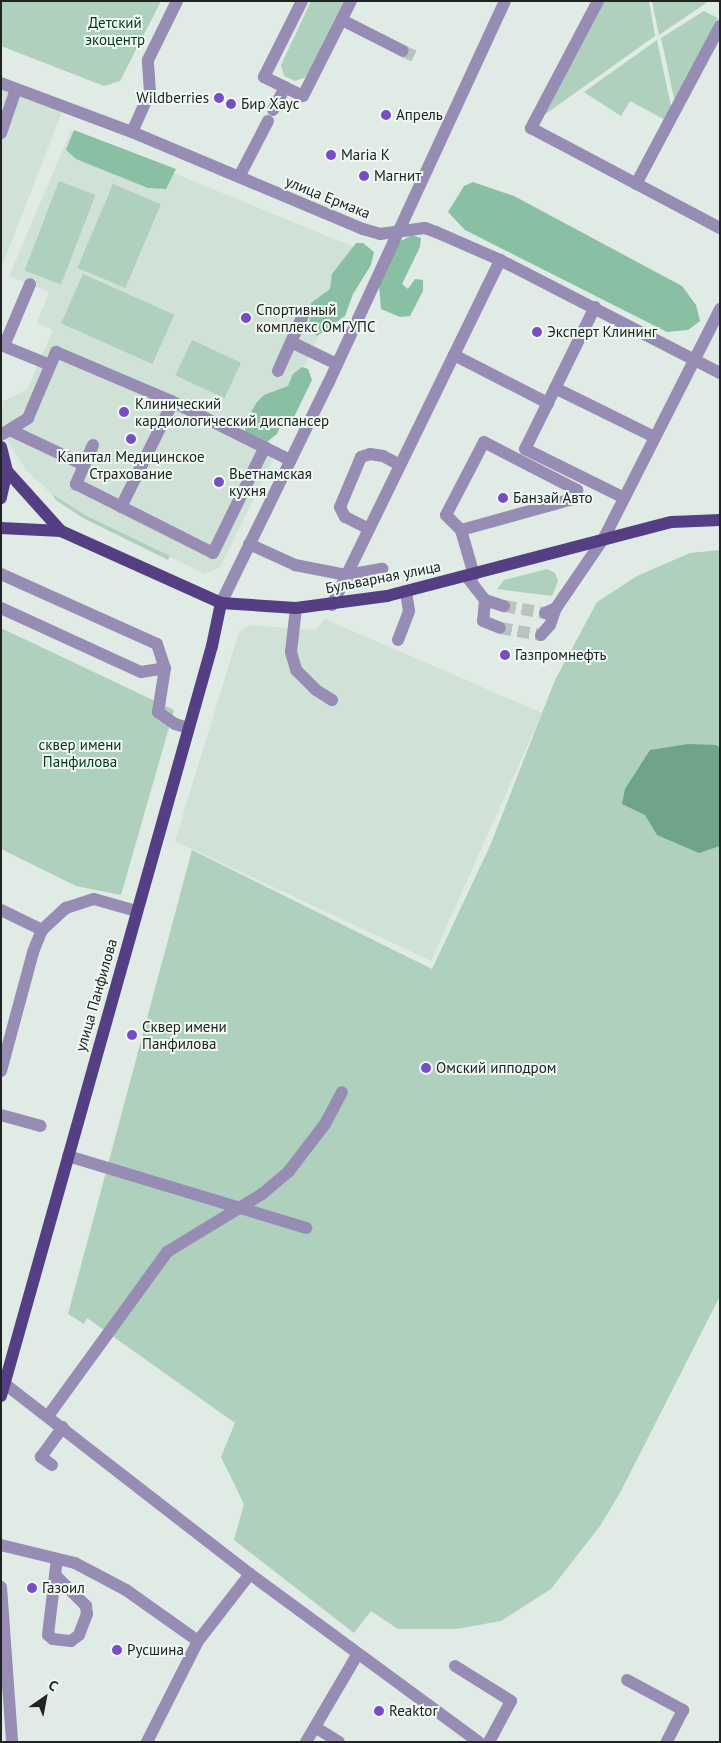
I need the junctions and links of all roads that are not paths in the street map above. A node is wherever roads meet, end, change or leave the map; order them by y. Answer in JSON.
{"nodes":[{"id":1,"x":177,"y":1,"type":"edge"},
{"id":2,"x":302,"y":1,"type":"edge"},
{"id":3,"x":351,"y":1,"type":"edge"},
{"id":4,"x":504,"y":1,"type":"edge"},
{"id":5,"x":598,"y":1,"type":"edge"},
{"id":6,"x":342,"y":20,"type":"junction"},
{"id":7,"x":720,"y":26,"type":"edge"},
{"id":8,"x":404,"y":51,"type":"tunnel mouth"},
{"id":9,"x":1,"y":83,"type":"edge"},
{"id":10,"x":284,"y":87,"type":"junction"},
{"id":11,"x":16,"y":89,"type":"junction"},
{"id":12,"x":1,"y":132,"type":"edge"},
{"id":13,"x":132,"y":132,"type":"junction"},
{"id":14,"x":239,"y":177,"type":"junction"},
{"id":15,"x":636,"y":184,"type":"junction"},
{"id":16,"x":720,"y":228,"type":"edge"},
{"id":17,"x":398,"y":232,"type":"junction"},
{"id":18,"x":500,"y":260,"type":"junction"},
{"id":19,"x":30,"y":284,"type":"dead end"},
{"id":20,"x":595,"y":307,"type":"junction"},
{"id":21,"x":720,"y":310,"type":"edge"},
{"id":22,"x":303,"y":315,"type":"dead end"},
{"id":23,"x":291,"y":342,"type":"junction"},
{"id":24,"x":3,"y":345,"type":"edge"},
{"id":25,"x":454,"y":355,"type":"junction"},
{"id":26,"x":694,"y":360,"type":"junction"},
{"id":27,"x":337,"y":364,"type":"junction"},
{"id":28,"x":50,"y":365,"type":"junction"},
{"id":29,"x":278,"y":371,"type":"dead end"},
{"id":30,"x":720,"y":373,"type":"edge"},
{"id":31,"x":555,"y":388,"type":"junction"},
{"id":32,"x":173,"y":402,"type":"junction"},
{"id":33,"x":548,"y":403,"type":"junction"},
{"id":34,"x":6,"y":432,"type":"edge"},
{"id":35,"x":654,"y":437,"type":"junction"},
{"id":36,"x":93,"y":445,"type":"dead end"},
{"id":37,"x":1,"y":447,"type":"edge"},
{"id":38,"x":265,"y":447,"type":"junction"},
{"id":39,"x":290,"y":460,"type":"junction"},
{"id":40,"x":84,"y":465,"type":"junction"},
{"id":41,"x":400,"y":465,"type":"junction"},
{"id":42,"x":7,"y":471,"type":"junction"},
{"id":43,"x":1,"y":498,"type":"edge"},
{"id":44,"x":624,"y":498,"type":"junction"},
{"id":45,"x":121,"y":507,"type":"junction"},
{"id":46,"x":720,"y":520,"type":"edge"},
{"id":47,"x":1,"y":528,"type":"edge"},
{"id":48,"x":369,"y":529,"type":"junction"},
{"id":49,"x":461,"y":530,"type":"junction"},
{"id":50,"x":61,"y":531,"type":"junction"},
{"id":51,"x":604,"y":538,"type":"junction"},
{"id":52,"x":249,"y":544,"type":"junction"},
{"id":53,"x":382,"y":569,"type":"dead end"},
{"id":54,"x":1,"y":574,"type":"edge"},
{"id":55,"x":347,"y":575,"type":"junction"},
{"id":56,"x":470,"y":576,"type":"junction"},
{"id":57,"x":406,"y":591,"type":"junction"},
{"id":58,"x":485,"y":600,"type":"junction"},
{"id":59,"x":221,"y":603,"type":"junction"},
{"id":60,"x":332,"y":605,"type":"junction"},
{"id":61,"x":504,"y":606,"type":"tunnel mouth"},
{"id":62,"x":1,"y":608,"type":"edge"},
{"id":63,"x":296,"y":608,"type":"junction"},
{"id":64,"x":500,"y":628,"type":"tunnel mouth"},
{"id":65,"x":541,"y":635,"type":"dead end"},
{"id":66,"x":398,"y":640,"type":"dead end"},
{"id":67,"x":165,"y":668,"type":"junction"},
{"id":68,"x":332,"y":700,"type":"dead end"},
{"id":69,"x":188,"y":728,"type":"junction"},
{"id":70,"x":1,"y":910,"type":"edge"},
{"id":71,"x":136,"y":911,"type":"junction"},
{"id":72,"x":42,"y":930,"type":"junction"},
{"id":73,"x":1,"y":1071,"type":"edge"},
{"id":74,"x":342,"y":1092,"type":"dead end"},
{"id":75,"x":1,"y":1115,"type":"edge"},
{"id":76,"x":40,"y":1126,"type":"dead end"},
{"id":77,"x":68,"y":1156,"type":"junction"},
{"id":78,"x":239,"y":1208,"type":"junction"},
{"id":79,"x":306,"y":1228,"type":"dead end"},
{"id":80,"x":3,"y":1382,"type":"edge"},
{"id":81,"x":1,"y":1396,"type":"edge"},
{"id":82,"x":48,"y":1416,"type":"junction"},
{"id":83,"x":63,"y":1427,"type":"junction"},
{"id":84,"x":52,"y":1465,"type":"dead end"},
{"id":85,"x":1,"y":1545,"type":"edge"},
{"id":86,"x":57,"y":1559,"type":"junction"},
{"id":87,"x":250,"y":1574,"type":"junction"},
{"id":88,"x":55,"y":1575,"type":"junction"},
{"id":89,"x":1,"y":1588,"type":"edge"},
{"id":90,"x":198,"y":1641,"type":"junction"},
{"id":91,"x":357,"y":1655,"type":"junction"},
{"id":92,"x":455,"y":1666,"type":"dead end"},
{"id":93,"x":627,"y":1680,"type":"dead end"},
{"id":94,"x":314,"y":1727,"type":"junction"},
{"id":95,"x":12,"y":1742,"type":"edge"},
{"id":96,"x":147,"y":1742,"type":"edge"},
{"id":97,"x":306,"y":1742,"type":"edge"},
{"id":98,"x":339,"y":1742,"type":"edge"},
{"id":99,"x":479,"y":1742,"type":"edge"},
{"id":100,"x":489,"y":1742,"type":"edge"},
{"id":101,"x":667,"y":1742,"type":"edge"}],
"edges":[{"from":1,"to":13,"type":"street"},
{"from":2,"to":10,"type":"street"},
{"from":3,"to":6,"type":"street"},
{"from":4,"to":17,"type":"street"},
{"from":5,"to":15,"type":"street"},
{"from":6,"to":8,"type":"street"},
{"from":6,"to":10,"type":"street"},
{"from":7,"to":15,"type":"street"},
{"from":9,"to":11,"type":"street","name":"улица Ермака"},
{"from":10,"to":14,"type":"street"},
{"from":11,"to":12,"type":"street"},
{"from":11,"to":13,"type":"street","name":"улица Ермака"},
{"from":13,"to":14,"type":"street","name":"улица Ермака"},
{"from":14,"to":17,"type":"street","name":"улица Ермака"},
{"from":15,"to":16,"type":"street"},
{"from":17,"to":18,"type":"street","name":"улица Ермака"},
{"from":17,"to":27,"type":"street"},
{"from":18,"to":20,"type":"street","name":"улица Ермака"},
{"from":18,"to":25,"type":"street"},
{"from":19,"to":24,"type":"street"},
{"from":20,"to":26,"type":"street","name":"улица Ермака"},
{"from":20,"to":31,"type":"street"},
{"from":21,"to":26,"type":"street"},
{"from":22,"to":23,"type":"street"},
{"from":23,"to":27,"type":"street"},
{"from":23,"to":29,"type":"street"},
{"from":24,"to":28,"type":"street"},
{"from":25,"to":33,"type":"street"},
{"from":25,"to":41,"type":"street"},
{"from":26,"to":30,"type":"street","name":"улица Ермака"},
{"from":26,"to":35,"type":"street"},
{"from":27,"to":39,"type":"street"},
{"from":28,"to":32,"type":"street"},
{"from":28,"to":34,"type":"street"},
{"from":31,"to":33,"type":"street"},
{"from":31,"to":35,"type":"street"},
{"from":32,"to":38,"type":"street"},
{"from":32,"to":45,"type":"street"},
{"from":33,"to":44,"type":"street"},
{"from":34,"to":40,"type":"street"},
{"from":35,"to":44,"type":"street"},
{"from":36,"to":40,"type":"street"},
{"from":37,"to":42,"type":"main road"},
{"from":38,"to":39,"type":"street"},
{"from":38,"to":45,"type":"street"},
{"from":39,"to":52,"type":"street"},
{"from":40,"to":45,"type":"street"},
{"from":41,"to":48,"type":"street"},
{"from":41,"to":48,"type":"street"},
{"from":42,"to":43,"type":"main road"},
{"from":42,"to":50,"type":"main road","name":"Бульварная улица"},
{"from":44,"to":51,"type":"street"},
{"from":46,"to":51,"type":"main road","name":"Бульварная улица"},
{"from":47,"to":50,"type":"main road","name":"Бульварная улица"},
{"from":48,"to":55,"type":"street"},
{"from":49,"to":49,"type":"street"},
{"from":49,"to":56,"type":"street"},
{"from":50,"to":59,"type":"main road","name":"Бульварная улица"},
{"from":51,"to":56,"type":"main road","name":"Бульварная улица"},
{"from":51,"to":65,"type":"street"},
{"from":52,"to":55,"type":"street"},
{"from":52,"to":59,"type":"street"},
{"from":53,"to":55,"type":"street"},
{"from":54,"to":67,"type":"street"},
{"from":55,"to":60,"type":"street"},
{"from":56,"to":57,"type":"main road","name":"Бульварная улица"},
{"from":56,"to":58,"type":"street"},
{"from":57,"to":60,"type":"main road","name":"Бульварная улица"},
{"from":57,"to":66,"type":"street"},
{"from":58,"to":61,"type":"street"},
{"from":58,"to":64,"type":"street"},
{"from":59,"to":63,"type":"main road","name":"Бульварная улица"},
{"from":59,"to":69,"type":"main road","name":"улица Панфилова"},
{"from":60,"to":63,"type":"main road","name":"Бульварная улица"},
{"from":62,"to":67,"type":"street"},
{"from":63,"to":68,"type":"street"},
{"from":67,"to":69,"type":"street"},
{"from":69,"to":71,"type":"main road","name":"улица Панфилова"},
{"from":70,"to":72,"type":"street"},
{"from":71,"to":72,"type":"street"},
{"from":71,"to":77,"type":"main road","name":"улица Панфилова"},
{"from":72,"to":73,"type":"street"},
{"from":74,"to":78,"type":"street"},
{"from":75,"to":76,"type":"street"},
{"from":77,"to":78,"type":"street"},
{"from":77,"to":80,"type":"main road","name":"улица Панфилова"},
{"from":78,"to":79,"type":"street"},
{"from":78,"to":82,"type":"street"},
{"from":80,"to":81,"type":"main road","name":"улица Панфилова"},
{"from":80,"to":82,"type":"street"},
{"from":82,"to":83,"type":"street"},
{"from":83,"to":84,"type":"street"},
{"from":83,"to":87,"type":"street"},
{"from":85,"to":86,"type":"street"},
{"from":86,"to":88,"type":"street"},
{"from":86,"to":90,"type":"street"},
{"from":87,"to":90,"type":"street"},
{"from":87,"to":91,"type":"street"},
{"from":88,"to":88,"type":"street"},
{"from":89,"to":95,"type":"street"},
{"from":90,"to":96,"type":"street"},
{"from":91,"to":94,"type":"street"},
{"from":91,"to":99,"type":"street"},
{"from":92,"to":100,"type":"street"},
{"from":93,"to":101,"type":"street"},
{"from":94,"to":97,"type":"street"},
{"from":94,"to":98,"type":"street"}]}
